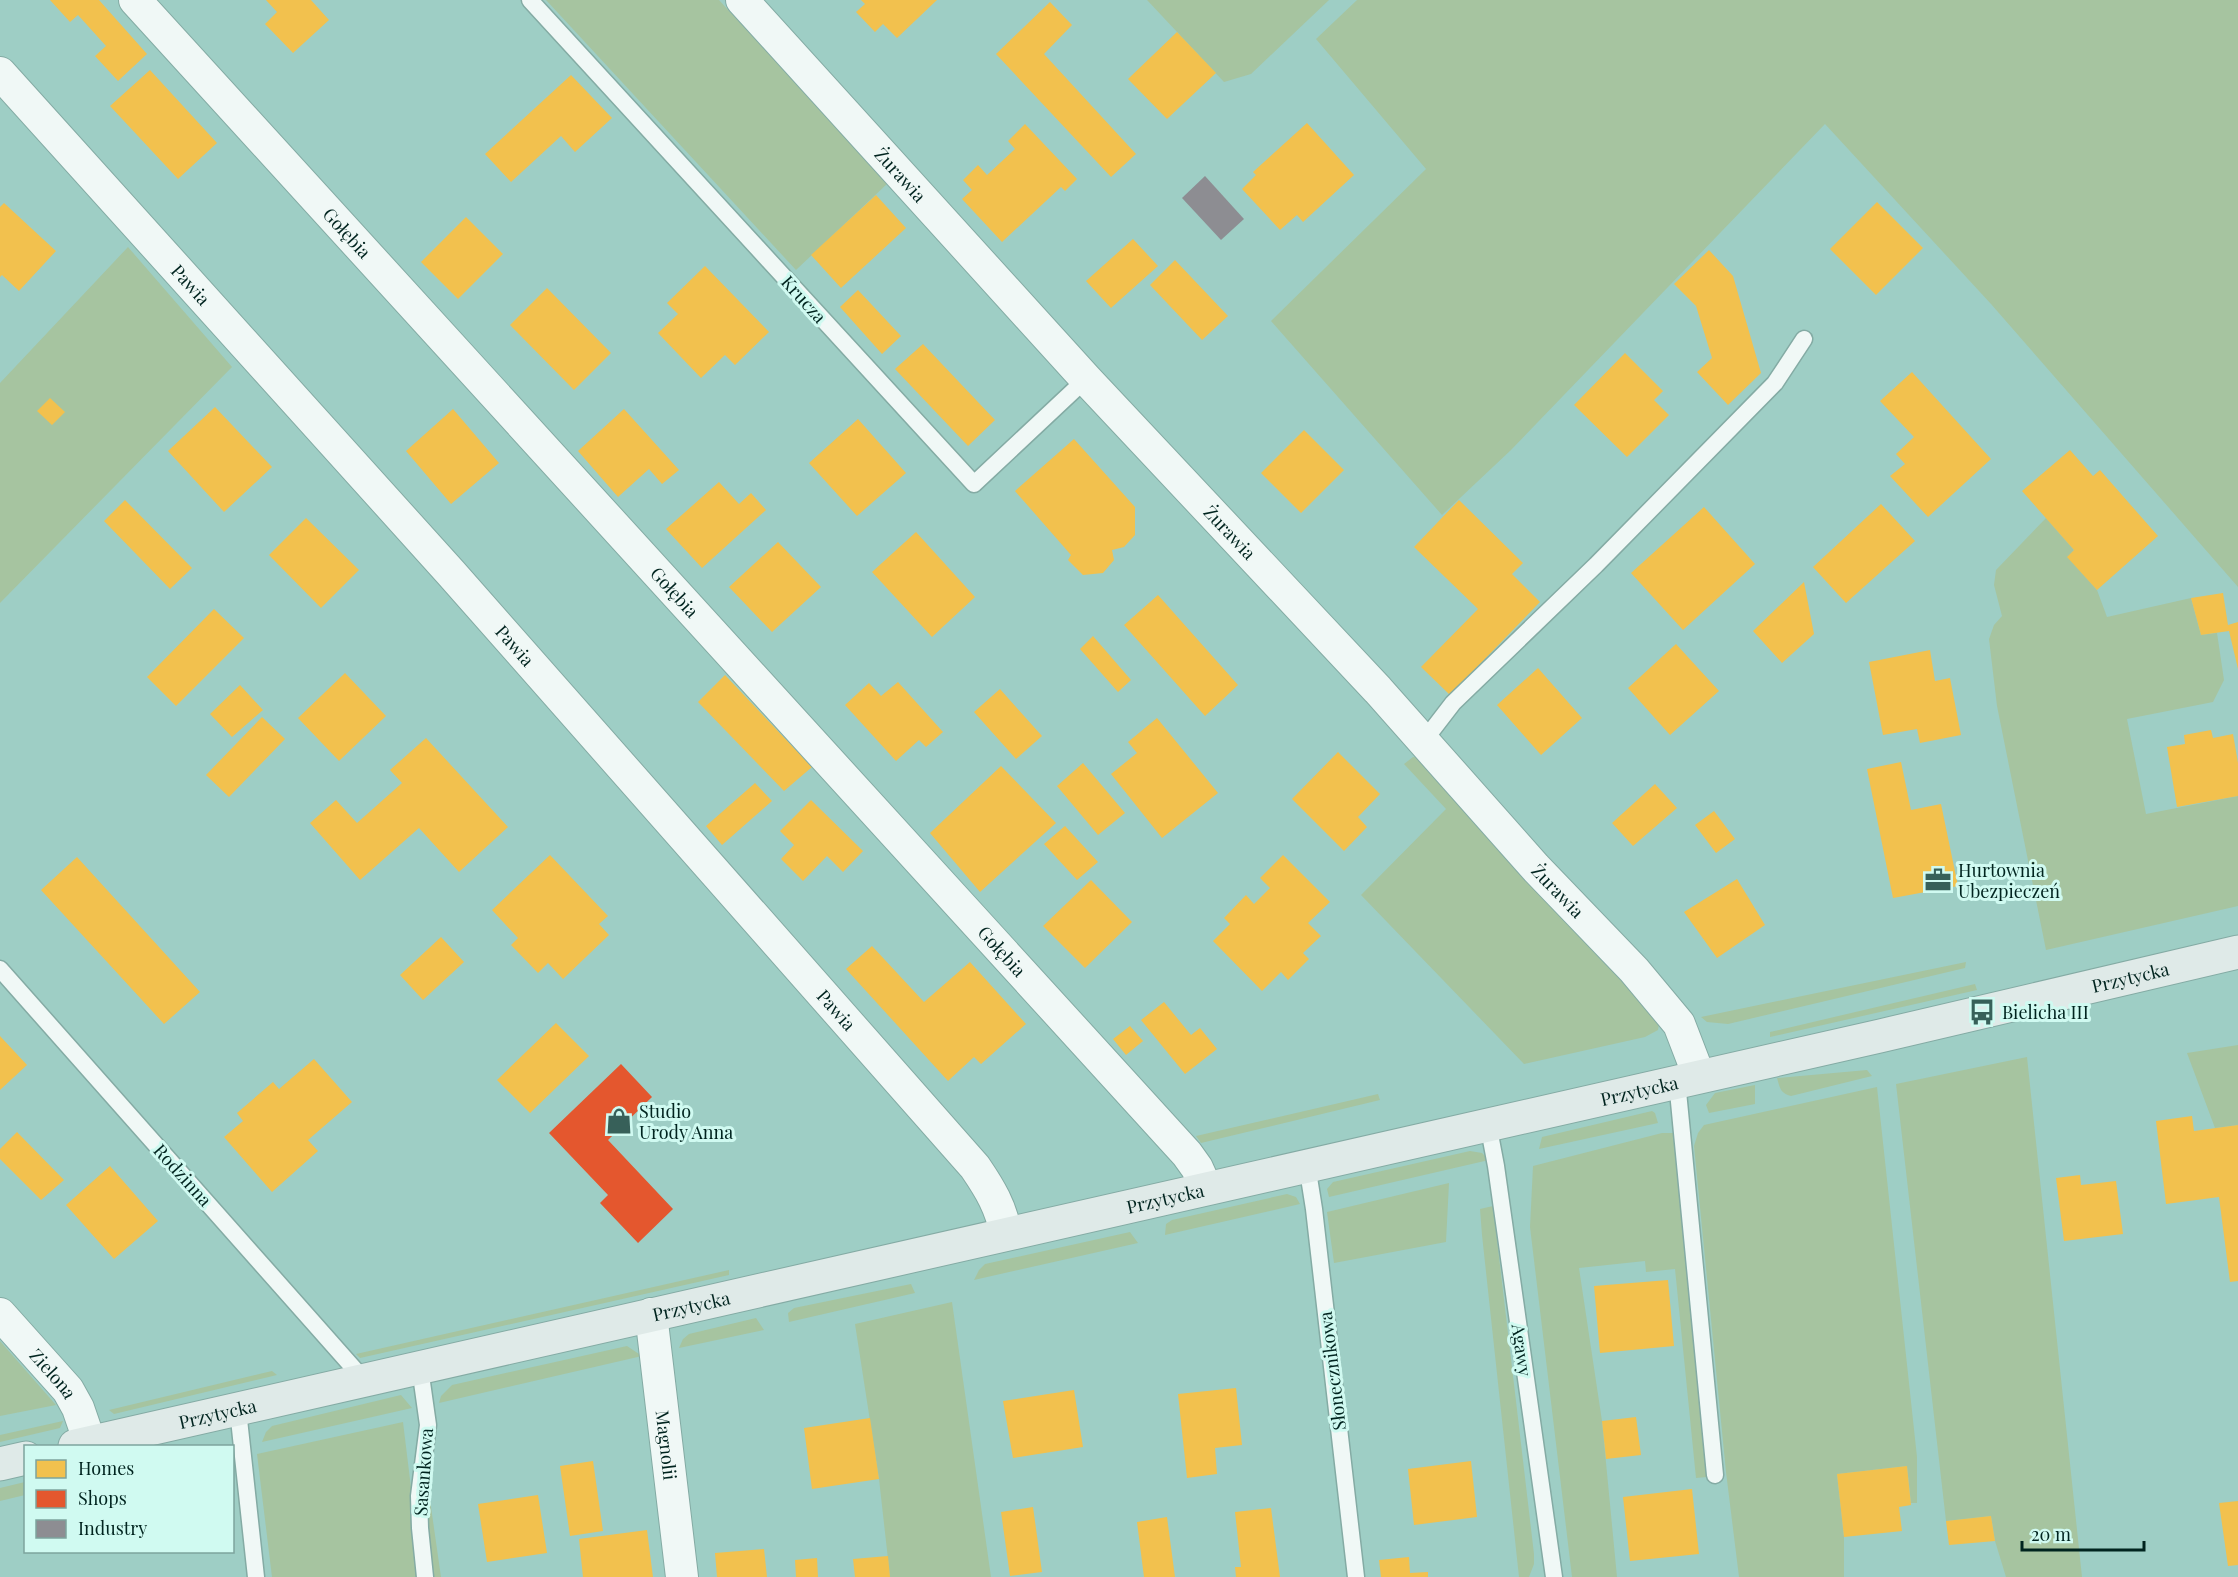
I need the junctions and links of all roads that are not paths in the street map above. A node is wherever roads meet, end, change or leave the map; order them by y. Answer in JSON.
{"nodes":[{"id":1,"x":135,"y":0,"type":"edge"},
{"id":2,"x":530,"y":0,"type":"edge"},
{"id":3,"x":742,"y":0,"type":"edge"},
{"id":4,"x":0,"y":73,"type":"edge"},
{"id":5,"x":1804,"y":339,"type":"dead end"},
{"id":6,"x":1086,"y":379,"type":"junction"},
{"id":7,"x":1423,"y":742,"type":"junction"},
{"id":8,"x":2238,"y":952,"type":"edge"},
{"id":9,"x":0,"y":969,"type":"edge"},
{"id":10,"x":1688,"y":1078,"type":"junction"},
{"id":11,"x":1488,"y":1124,"type":"junction"},
{"id":12,"x":1307,"y":1165,"type":"junction"},
{"id":13,"x":1206,"y":1188,"type":"junction"},
{"id":14,"x":1006,"y":1234,"type":"junction"},
{"id":15,"x":0,"y":1314,"type":"edge"},
{"id":16,"x":651,"y":1314,"type":"junction"},
{"id":17,"x":420,"y":1368,"type":"junction"},
{"id":18,"x":365,"y":1381,"type":"junction"},
{"id":19,"x":237,"y":1410,"type":"junction"},
{"id":20,"x":83,"y":1445,"type":"edge"},
{"id":21,"x":24,"y":1458,"type":"edge"},
{"id":22,"x":0,"y":1464,"type":"edge"},
{"id":23,"x":1715,"y":1475,"type":"dead end"},
{"id":24,"x":256,"y":1577,"type":"edge"},
{"id":25,"x":425,"y":1577,"type":"edge"},
{"id":26,"x":682,"y":1577,"type":"edge"},
{"id":27,"x":1356,"y":1577,"type":"edge"},
{"id":28,"x":1554,"y":1577,"type":"edge"}],
"edges":[{"from":1,"to":13,"type":"street","name":"Gołębia"},
{"from":2,"to":6,"type":"lane","name":"Krucza"},
{"from":3,"to":6,"type":"street","name":"Żurawia"},
{"from":4,"to":14,"type":"street","name":"Pawia"},
{"from":5,"to":7,"type":"lane"},
{"from":6,"to":7,"type":"street","name":"Żurawia"},
{"from":7,"to":10,"type":"street","name":"Żurawia"},
{"from":8,"to":10,"type":"main road","name":"Przytycka"},
{"from":9,"to":18,"type":"lane","name":"Rodzinna"},
{"from":10,"to":11,"type":"main road","name":"Przytycka"},
{"from":10,"to":23,"type":"lane"},
{"from":11,"to":12,"type":"main road","name":"Przytycka"},
{"from":11,"to":28,"type":"lane","name":"Agawy"},
{"from":12,"to":13,"type":"main road","name":"Przytycka"},
{"from":12,"to":27,"type":"lane","name":"Słonecznikowa"},
{"from":13,"to":14,"type":"main road","name":"Przytycka"},
{"from":14,"to":16,"type":"main road","name":"Przytycka"},
{"from":15,"to":20,"type":"street","name":"Zielona"},
{"from":16,"to":17,"type":"main road","name":"Przytycka"},
{"from":16,"to":26,"type":"street","name":"Magnolii"},
{"from":17,"to":18,"type":"main road","name":"Przytycka"},
{"from":17,"to":25,"type":"lane","name":"Sasankowa"},
{"from":18,"to":19,"type":"main road","name":"Przytycka"},
{"from":19,"to":20,"type":"main road","name":"Przytycka"},
{"from":19,"to":24,"type":"lane"},
{"from":21,"to":22,"type":"main road"}]}
